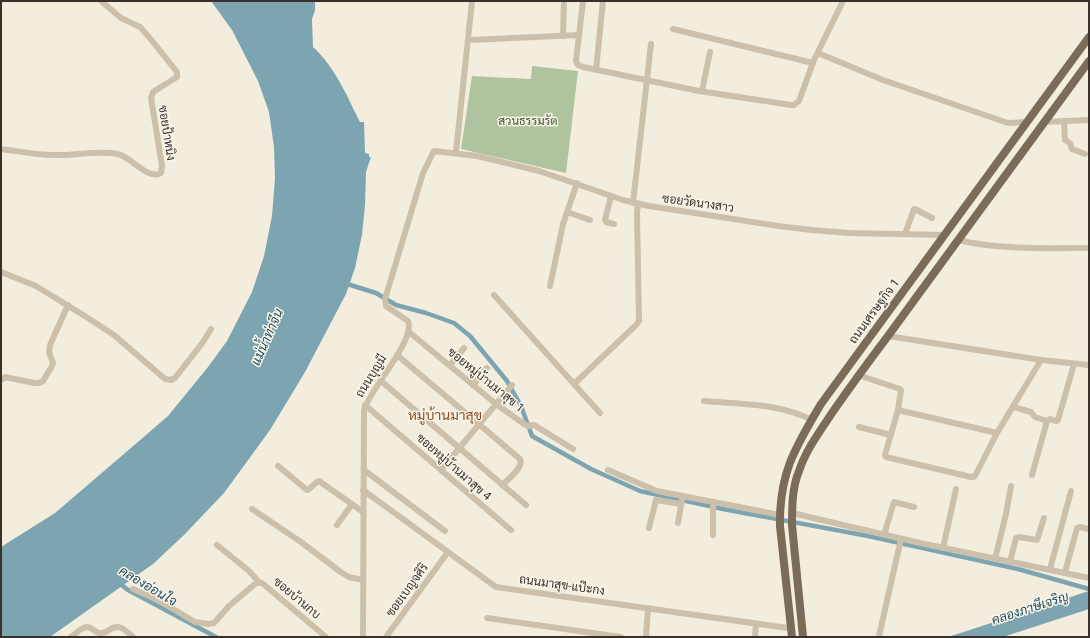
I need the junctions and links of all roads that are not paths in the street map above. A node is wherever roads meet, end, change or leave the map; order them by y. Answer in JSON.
{"nodes":[{"id":1,"x":101,"y":1,"type":"edge"},
{"id":2,"x":472,"y":1,"type":"edge"},
{"id":3,"x":564,"y":1,"type":"edge"},
{"id":4,"x":583,"y":1,"type":"edge"},
{"id":5,"x":603,"y":1,"type":"edge"},
{"id":6,"x":843,"y":1,"type":"edge"},
{"id":7,"x":673,"y":29,"type":"dead end"},
{"id":8,"x":579,"y":35,"type":"junction"},
{"id":9,"x":563,"y":36,"type":"junction"},
{"id":10,"x":1089,"y":37,"type":"edge"},
{"id":11,"x":469,"y":40,"type":"junction"},
{"id":12,"x":651,"y":44,"type":"dead end"},
{"id":13,"x":710,"y":52,"type":"dead end"},
{"id":14,"x":818,"y":53,"type":"junction"},
{"id":15,"x":1089,"y":61,"type":"edge"},
{"id":16,"x":813,"y":63,"type":"junction"},
{"id":17,"x":596,"y":70,"type":"junction"},
{"id":18,"x":647,"y":80,"type":"junction"},
{"id":19,"x":702,"y":92,"type":"junction"},
{"id":20,"x":1089,"y":120,"type":"edge"},
{"id":21,"x":1027,"y":122,"type":"junction"},
{"id":22,"x":1044,"y":122,"type":"junction"},
{"id":23,"x":1064,"y":122,"type":"junction"},
{"id":24,"x":1,"y":149,"type":"edge"},
{"id":25,"x":456,"y":152,"type":"junction"},
{"id":26,"x":1085,"y":154,"type":"dead end"},
{"id":27,"x":577,"y":183,"type":"junction"},
{"id":28,"x":610,"y":196,"type":"junction"},
{"id":29,"x":636,"y":204,"type":"junction"},
{"id":30,"x":567,"y":212,"type":"junction"},
{"id":31,"x":932,"y":218,"type":"dead end"},
{"id":32,"x":590,"y":220,"type":"dead end"},
{"id":33,"x":614,"y":224,"type":"dead end"},
{"id":34,"x":905,"y":234,"type":"junction"},
{"id":35,"x":944,"y":235,"type":"junction"},
{"id":36,"x":958,"y":240,"type":"junction"},
{"id":37,"x":1089,"y":248,"type":"edge"},
{"id":38,"x":1,"y":272,"type":"edge"},
{"id":39,"x":550,"y":286,"type":"dead end"},
{"id":40,"x":494,"y":295,"type":"dead end"},
{"id":41,"x":900,"y":296,"type":"junction"},
{"id":42,"x":912,"y":303,"type":"junction"},
{"id":43,"x":68,"y":305,"type":"junction"},
{"id":44,"x":211,"y":329,"type":"dead end"},
{"id":45,"x":409,"y":332,"type":"junction"},
{"id":46,"x":888,"y":336,"type":"junction"},
{"id":47,"x":464,"y":348,"type":"dead end"},
{"id":48,"x":397,"y":355,"type":"junction"},
{"id":49,"x":1041,"y":360,"type":"junction"},
{"id":50,"x":1074,"y":364,"type":"junction"},
{"id":51,"x":450,"y":365,"type":"junction"},
{"id":52,"x":1089,"y":365,"type":"edge"},
{"id":53,"x":487,"y":368,"type":"dead end"},
{"id":54,"x":858,"y":375,"type":"junction"},
{"id":55,"x":1,"y":380,"type":"edge"},
{"id":56,"x":381,"y":381,"type":"junction"},
{"id":57,"x":574,"y":384,"type":"junction"},
{"id":58,"x":474,"y":385,"type":"junction"},
{"id":59,"x":512,"y":385,"type":"dead end"},
{"id":60,"x":704,"y":401,"type":"dead end"},
{"id":61,"x":496,"y":404,"type":"junction"},
{"id":62,"x":365,"y":405,"type":"junction"},
{"id":63,"x":1014,"y":406,"type":"junction"},
{"id":64,"x":898,"y":410,"type":"junction"},
{"id":65,"x":600,"y":413,"type":"dead end"},
{"id":66,"x":812,"y":420,"type":"junction"},
{"id":67,"x":1048,"y":421,"type":"junction"},
{"id":68,"x":479,"y":425,"type":"junction"},
{"id":69,"x":859,"y":427,"type":"dead end"},
{"id":70,"x":997,"y":433,"type":"junction"},
{"id":71,"x":891,"y":435,"type":"junction"},
{"id":72,"x":460,"y":448,"type":"junction"},
{"id":73,"x":573,"y":449,"type":"dead end"},
{"id":74,"x":278,"y":466,"type":"dead end"},
{"id":75,"x":364,"y":470,"type":"junction"},
{"id":76,"x":441,"y":470,"type":"junction"},
{"id":77,"x":608,"y":470,"type":"dead end"},
{"id":78,"x":1032,"y":475,"type":"dead end"},
{"id":79,"x":502,"y":485,"type":"junction"},
{"id":80,"x":1011,"y":486,"type":"dead end"},
{"id":81,"x":956,"y":489,"type":"dead end"},
{"id":82,"x":363,"y":490,"type":"junction"},
{"id":83,"x":1071,"y":491,"type":"dead end"},
{"id":84,"x":682,"y":500,"type":"junction"},
{"id":85,"x":713,"y":502,"type":"junction"},
{"id":86,"x":352,"y":504,"type":"junction"},
{"id":87,"x":526,"y":505,"type":"dead end"},
{"id":88,"x":914,"y":507,"type":"dead end"},
{"id":89,"x":252,"y":508,"type":"dead end"},
{"id":90,"x":363,"y":512,"type":"junction"},
{"id":91,"x":792,"y":513,"type":"junction"},
{"id":92,"x":780,"y":514,"type":"junction"},
{"id":93,"x":1044,"y":518,"type":"dead end"},
{"id":94,"x":685,"y":524,"type":"dead end"},
{"id":95,"x":337,"y":525,"type":"dead end"},
{"id":96,"x":792,"y":525,"type":"junction"},
{"id":97,"x":780,"y":526,"type":"junction"},
{"id":98,"x":649,"y":528,"type":"dead end"},
{"id":99,"x":1089,"y":529,"type":"edge"},
{"id":100,"x":511,"y":530,"type":"dead end"},
{"id":101,"x":445,"y":531,"type":"dead end"},
{"id":102,"x":713,"y":535,"type":"dead end"},
{"id":103,"x":884,"y":535,"type":"junction"},
{"id":104,"x":901,"y":539,"type":"junction"},
{"id":105,"x":217,"y":545,"type":"dead end"},
{"id":106,"x":943,"y":548,"type":"junction"},
{"id":107,"x":445,"y":556,"type":"dead end"},
{"id":108,"x":995,"y":559,"type":"junction"},
{"id":109,"x":1010,"y":562,"type":"junction"},
{"id":110,"x":1050,"y":569,"type":"junction"},
{"id":111,"x":1065,"y":572,"type":"junction"},
{"id":112,"x":1089,"y":578,"type":"edge"},
{"id":113,"x":363,"y":580,"type":"junction"},
{"id":114,"x":259,"y":582,"type":"junction"},
{"id":115,"x":133,"y":589,"type":"dead end"},
{"id":116,"x":648,"y":608,"type":"junction"},
{"id":117,"x":487,"y":618,"type":"dead end"},
{"id":118,"x":756,"y":624,"type":"junction"},
{"id":119,"x":788,"y":628,"type":"junction"},
{"id":120,"x":646,"y":636,"type":"edge"},
{"id":121,"x":879,"y":636,"type":"edge"},
{"id":122,"x":71,"y":637,"type":"edge"},
{"id":123,"x":133,"y":637,"type":"edge"},
{"id":124,"x":326,"y":637,"type":"edge"},
{"id":125,"x":363,"y":637,"type":"edge"},
{"id":126,"x":386,"y":637,"type":"edge"},
{"id":127,"x":621,"y":637,"type":"edge"},
{"id":128,"x":653,"y":637,"type":"edge"},
{"id":129,"x":754,"y":637,"type":"edge"},
{"id":130,"x":789,"y":637,"type":"edge"},
{"id":131,"x":792,"y":637,"type":"edge"},
{"id":132,"x":803,"y":637,"type":"edge"},
{"id":133,"x":807,"y":637,"type":"edge"}],
"edges":[{"from":1,"to":24,"type":"street","name":"ซอยป้าหนิง"},
{"from":2,"to":11,"type":"street"},
{"from":3,"to":9,"type":"street"},
{"from":4,"to":8,"type":"street"},
{"from":5,"to":17,"type":"street"},
{"from":6,"to":14,"type":"street"},
{"from":7,"to":16,"type":"street"},
{"from":8,"to":9,"type":"street"},
{"from":8,"to":17,"type":"street"},
{"from":9,"to":11,"type":"street"},
{"from":10,"to":21,"type":"main road","name":"ถนนเศรษฐกิจ 1"},
{"from":11,"to":25,"type":"street"},
{"from":12,"to":18,"type":"street"},
{"from":13,"to":19,"type":"street"},
{"from":14,"to":16,"type":"street"},
{"from":14,"to":21,"type":"street"},
{"from":15,"to":22,"type":"main road"},
{"from":16,"to":19,"type":"street"},
{"from":17,"to":18,"type":"street"},
{"from":18,"to":19,"type":"street"},
{"from":18,"to":29,"type":"street"},
{"from":20,"to":23,"type":"street"},
{"from":21,"to":35,"type":"main road","name":"ถนนเศรษฐกิจ 1"},
{"from":22,"to":23,"type":"street"},
{"from":22,"to":36,"type":"main road"},
{"from":23,"to":26,"type":"street"},
{"from":25,"to":27,"type":"street","name":"ซอยวัดนางสาว"},
{"from":25,"to":45,"type":"street","name":"ซอยวัดนางสาว"},
{"from":27,"to":28,"type":"street","name":"ซอยวัดนางสาว"},
{"from":27,"to":30,"type":"street"},
{"from":28,"to":29,"type":"street","name":"ซอยวัดนางสาว"},
{"from":28,"to":33,"type":"street"},
{"from":29,"to":34,"type":"street","name":"ซอยวัดนางสาว"},
{"from":29,"to":57,"type":"street"},
{"from":30,"to":32,"type":"street"},
{"from":30,"to":39,"type":"street"},
{"from":31,"to":34,"type":"street"},
{"from":34,"to":35,"type":"street","name":"ซอยวัดนางสาว"},
{"from":35,"to":41,"type":"main road","name":"ถนนเศรษฐกิจ 1"},
{"from":36,"to":37,"type":"street"},
{"from":36,"to":42,"type":"main road"},
{"from":38,"to":43,"type":"street"},
{"from":40,"to":57,"type":"street"},
{"from":41,"to":42,"type":"main road"},
{"from":41,"to":66,"type":"main road","name":"ถนนเศรษฐกิจ 1"},
{"from":42,"to":46,"type":"main road"},
{"from":43,"to":44,"type":"street"},
{"from":43,"to":55,"type":"street"},
{"from":45,"to":48,"type":"street","name":"ถนนบุญมี"},
{"from":45,"to":51,"type":"street","name":"ซอยหมู่บ้านมาสุข 1"},
{"from":46,"to":49,"type":"street"},
{"from":46,"to":54,"type":"main road"},
{"from":47,"to":51,"type":"street"},
{"from":48,"to":56,"type":"street","name":"ถนนบุญมี"},
{"from":48,"to":68,"type":"street"},
{"from":49,"to":50,"type":"street"},
{"from":49,"to":63,"type":"street"},
{"from":50,"to":52,"type":"street"},
{"from":50,"to":67,"type":"street"},
{"from":51,"to":58,"type":"street","name":"ซอยหมู่บ้านมาสุข 1"},
{"from":53,"to":58,"type":"street"},
{"from":54,"to":64,"type":"street"},
{"from":54,"to":91,"type":"main road"},
{"from":56,"to":62,"type":"street","name":"ถนนบุญมี"},
{"from":56,"to":72,"type":"street"},
{"from":57,"to":65,"type":"street"},
{"from":58,"to":61,"type":"street","name":"ซอยหมู่บ้านมาสุข 1"},
{"from":59,"to":61,"type":"street"},
{"from":60,"to":66,"type":"street"},
{"from":61,"to":68,"type":"street"},
{"from":61,"to":73,"type":"street","name":"ซอยหมู่บ้านมาสุข 1"},
{"from":62,"to":75,"type":"street","name":"ถนนบุญมี"},
{"from":62,"to":76,"type":"street","name":"ซอยหมู่บ้านมาสุข 4"},
{"from":63,"to":67,"type":"street"},
{"from":63,"to":70,"type":"street"},
{"from":64,"to":70,"type":"street"},
{"from":64,"to":71,"type":"street"},
{"from":66,"to":92,"type":"main road","name":"ถนนเศรษฐกิจ 1"},
{"from":67,"to":78,"type":"street"},
{"from":68,"to":72,"type":"street"},
{"from":68,"to":79,"type":"street"},
{"from":69,"to":71,"type":"street"},
{"from":70,"to":71,"type":"street"},
{"from":72,"to":76,"type":"street"},
{"from":72,"to":79,"type":"street"},
{"from":74,"to":86,"type":"street"},
{"from":75,"to":82,"type":"street","name":"ถนนบุญมี"},
{"from":75,"to":101,"type":"street"},
{"from":76,"to":100,"type":"street","name":"ซอยหมู่บ้านมาสุข 4"},
{"from":77,"to":84,"type":"street"},
{"from":79,"to":87,"type":"street"},
{"from":80,"to":108,"type":"street"},
{"from":81,"to":106,"type":"street"},
{"from":82,"to":90,"type":"street","name":"ถนนบุญมี"},
{"from":82,"to":116,"type":"street","name":"ถนนมาสุข-แป๊ะกง"},
{"from":83,"to":110,"type":"street"},
{"from":84,"to":85,"type":"street"},
{"from":84,"to":94,"type":"street"},
{"from":84,"to":98,"type":"street"},
{"from":85,"to":92,"type":"street"},
{"from":85,"to":102,"type":"street"},
{"from":86,"to":90,"type":"street"},
{"from":86,"to":95,"type":"street"},
{"from":88,"to":103,"type":"street"},
{"from":89,"to":113,"type":"street"},
{"from":90,"to":113,"type":"street","name":"ถนนบุญมี"},
{"from":91,"to":96,"type":"main road"},
{"from":91,"to":103,"type":"street"},
{"from":92,"to":97,"type":"main road","name":"ถนนเศรษฐกิจ 1"},
{"from":93,"to":109,"type":"street"},
{"from":96,"to":132,"type":"main road"},
{"from":96,"to":133,"type":"main road"},
{"from":97,"to":119,"type":"main road"},
{"from":97,"to":131,"type":"main road","name":"ถนนเศรษฐกิจ 1"},
{"from":99,"to":111,"type":"street"},
{"from":103,"to":104,"type":"street"},
{"from":104,"to":106,"type":"street"},
{"from":104,"to":121,"type":"street"},
{"from":105,"to":114,"type":"street"},
{"from":106,"to":108,"type":"street"},
{"from":107,"to":126,"type":"street","name":"ซอยเบญจศิริ"},
{"from":108,"to":109,"type":"street"},
{"from":109,"to":110,"type":"street"},
{"from":110,"to":111,"type":"street"},
{"from":111,"to":112,"type":"street"},
{"from":113,"to":125,"type":"street","name":"ถนนบุญมี"},
{"from":114,"to":115,"type":"street","name":"ซอยบ้านกบ"},
{"from":114,"to":124,"type":"street","name":"ซอยบ้านกบ"},
{"from":116,"to":118,"type":"street","name":"ถนนมาสุข-แป๊ะกง"},
{"from":116,"to":120,"type":"street"},
{"from":117,"to":127,"type":"street"},
{"from":118,"to":119,"type":"street","name":"ถนนมาสุข-แป๊ะกง"},
{"from":118,"to":129,"type":"street"},
{"from":119,"to":130,"type":"main road"},
{"from":120,"to":128,"type":"street"},
{"from":122,"to":123,"type":"street"}]}
